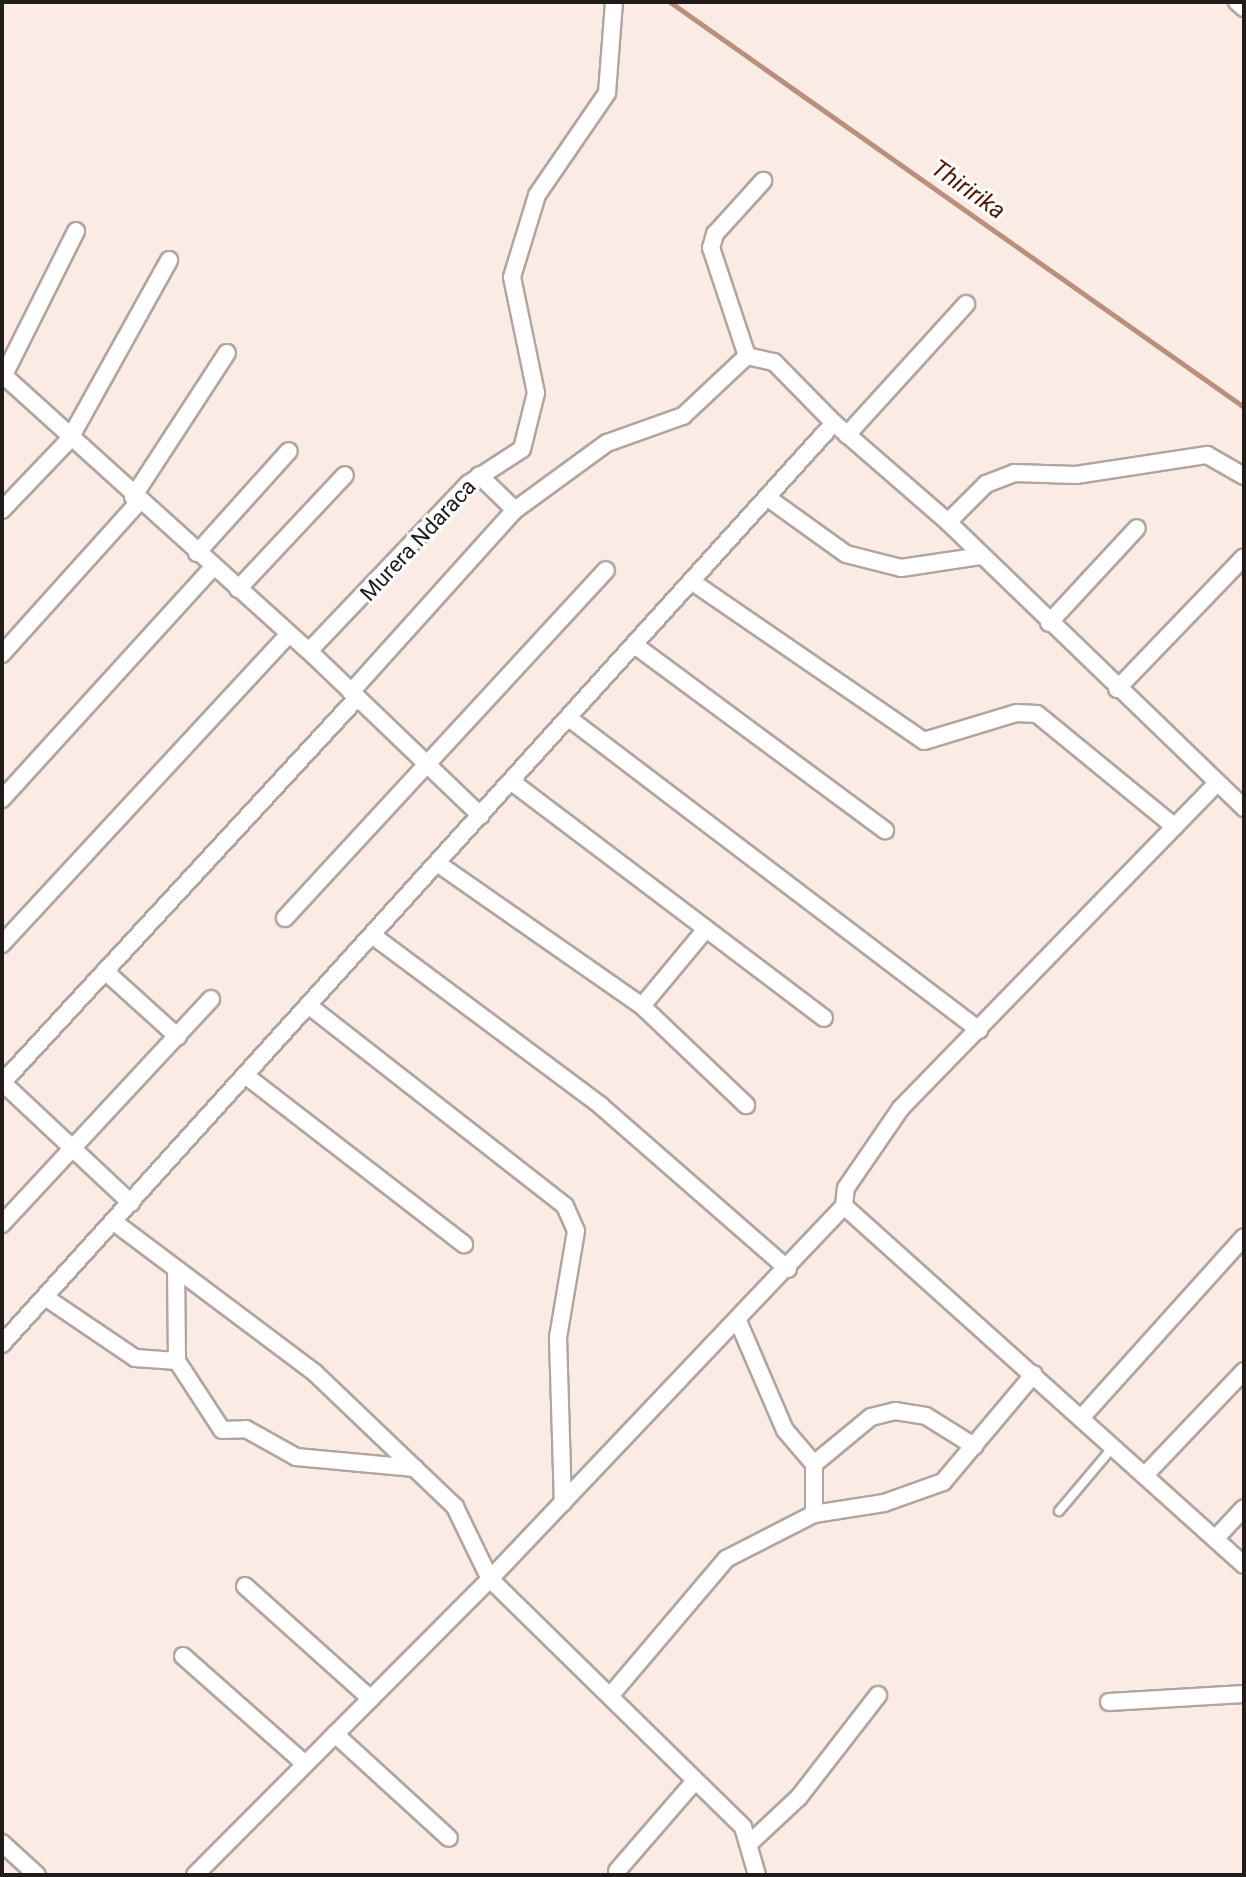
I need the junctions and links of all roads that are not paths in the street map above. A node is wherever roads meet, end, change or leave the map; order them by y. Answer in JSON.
{"nodes":[{"id":1,"x":614,"y":2,"type":"edge"},
{"id":2,"x":1237,"y":2,"type":"edge"},
{"id":3,"x":1244,"y":8,"type":"edge"},
{"id":4,"x":763,"y":181,"type":"dead end"},
{"id":5,"x":76,"y":231,"type":"dead end"},
{"id":6,"x":169,"y":260,"type":"dead end"},
{"id":7,"x":966,"y":304,"type":"dead end"},
{"id":8,"x":227,"y":353,"type":"dead end"},
{"id":9,"x":747,"y":356,"type":"junction"},
{"id":10,"x":3,"y":375,"type":"edge"},
{"id":11,"x":834,"y":423,"type":"junction"},
{"id":12,"x":847,"y":435,"type":"junction"},
{"id":13,"x":69,"y":440,"type":"junction"},
{"id":14,"x":289,"y":451,"type":"dead end"},
{"id":15,"x":345,"y":475,"type":"dead end"},
{"id":16,"x":479,"y":475,"type":"junction"},
{"id":17,"x":1244,"y":476,"type":"edge"},
{"id":18,"x":768,"y":498,"type":"junction"},
{"id":19,"x":136,"y":499,"type":"junction"},
{"id":20,"x":2,"y":510,"type":"edge"},
{"id":21,"x":515,"y":510,"type":"junction"},
{"id":22,"x":948,"y":522,"type":"junction"},
{"id":23,"x":1137,"y":528,"type":"dead end"},
{"id":24,"x":197,"y":553,"type":"junction"},
{"id":25,"x":980,"y":556,"type":"junction"},
{"id":26,"x":1244,"y":557,"type":"edge"},
{"id":27,"x":213,"y":567,"type":"junction"},
{"id":28,"x":606,"y":570,"type":"dead end"},
{"id":29,"x":694,"y":583,"type":"junction"},
{"id":30,"x":238,"y":589,"type":"junction"},
{"id":31,"x":1049,"y":623,"type":"junction"},
{"id":32,"x":289,"y":634,"type":"junction"},
{"id":33,"x":636,"y":646,"type":"junction"},
{"id":34,"x":309,"y":651,"type":"junction"},
{"id":35,"x":2,"y":654,"type":"edge"},
{"id":36,"x":1117,"y":689,"type":"junction"},
{"id":37,"x":354,"y":695,"type":"junction"},
{"id":38,"x":570,"y":719,"type":"junction"},
{"id":39,"x":426,"y":764,"type":"junction"},
{"id":40,"x":512,"y":782,"type":"junction"},
{"id":41,"x":1217,"y":783,"type":"junction"},
{"id":42,"x":2,"y":799,"type":"edge"},
{"id":43,"x":1244,"y":808,"type":"edge"},
{"id":44,"x":481,"y":816,"type":"junction"},
{"id":45,"x":1175,"y":827,"type":"junction"},
{"id":46,"x":885,"y":830,"type":"dead end"},
{"id":47,"x":437,"y":863,"type":"junction"},
{"id":48,"x":285,"y":918,"type":"dead end"},
{"id":49,"x":706,"y":929,"type":"junction"},
{"id":50,"x":372,"y":935,"type":"junction"},
{"id":51,"x":2,"y":944,"type":"edge"},
{"id":52,"x":105,"y":971,"type":"junction"},
{"id":53,"x":211,"y":999,"type":"dead end"},
{"id":54,"x":308,"y":1005,"type":"junction"},
{"id":55,"x":642,"y":1006,"type":"junction"},
{"id":56,"x":824,"y":1018,"type":"dead end"},
{"id":57,"x":979,"y":1030,"type":"junction"},
{"id":58,"x":178,"y":1037,"type":"junction"},
{"id":59,"x":245,"y":1075,"type":"junction"},
{"id":60,"x":2,"y":1083,"type":"edge"},
{"id":61,"x":746,"y":1105,"type":"dead end"},
{"id":62,"x":74,"y":1150,"type":"junction"},
{"id":63,"x":131,"y":1203,"type":"junction"},
{"id":64,"x":844,"y":1206,"type":"junction"},
{"id":65,"x":114,"y":1222,"type":"junction"},
{"id":66,"x":2,"y":1224,"type":"edge"},
{"id":67,"x":1244,"y":1237,"type":"edge"},
{"id":68,"x":464,"y":1244,"type":"dead end"},
{"id":69,"x":788,"y":1269,"type":"junction"},
{"id":70,"x":176,"y":1270,"type":"junction"},
{"id":71,"x":45,"y":1297,"type":"junction"},
{"id":72,"x":738,"y":1321,"type":"junction"},
{"id":73,"x":2,"y":1344,"type":"edge"},
{"id":74,"x":177,"y":1361,"type":"junction"},
{"id":75,"x":1244,"y":1371,"type":"edge"},
{"id":76,"x":1034,"y":1374,"type":"junction"},
{"id":77,"x":1082,"y":1417,"type":"junction"},
{"id":78,"x":974,"y":1446,"type":"junction"},
{"id":79,"x":1114,"y":1447,"type":"junction"},
{"id":80,"x":814,"y":1464,"type":"junction"},
{"id":81,"x":414,"y":1468,"type":"junction"},
{"id":82,"x":1145,"y":1475,"type":"junction"},
{"id":83,"x":563,"y":1503,"type":"junction"},
{"id":84,"x":1244,"y":1508,"type":"edge"},
{"id":85,"x":1059,"y":1511,"type":"dead end"},
{"id":86,"x":814,"y":1514,"type":"junction"},
{"id":87,"x":1215,"y":1539,"type":"junction"},
{"id":88,"x":1244,"y":1565,"type":"edge"},
{"id":89,"x":490,"y":1579,"type":"junction"},
{"id":90,"x":245,"y":1586,"type":"dead end"},
{"id":91,"x":183,"y":1656,"type":"dead end"},
{"id":92,"x":1244,"y":1694,"type":"edge"},
{"id":93,"x":878,"y":1695,"type":"dead end"},
{"id":94,"x":610,"y":1696,"type":"junction"},
{"id":95,"x":371,"y":1699,"type":"junction"},
{"id":96,"x":1109,"y":1702,"type":"dead end"},
{"id":97,"x":335,"y":1734,"type":"junction"},
{"id":98,"x":305,"y":1764,"type":"junction"},
{"id":99,"x":695,"y":1781,"type":"junction"},
{"id":100,"x":449,"y":1838,"type":"dead end"},
{"id":101,"x":751,"y":1842,"type":"junction"},
{"id":102,"x":2,"y":1843,"type":"edge"},
{"id":103,"x":617,"y":1871,"type":"dead end"},
{"id":104,"x":37,"y":1875,"type":"edge"},
{"id":105,"x":195,"y":1875,"type":"edge"},
{"id":106,"x":757,"y":1875,"type":"edge"}],
"edges":[{"from":1,"to":16,"type":"street","name":"Murera Ndaraca"},
{"from":2,"to":3,"type":"street"},
{"from":4,"to":9,"type":"street"},
{"from":5,"to":10,"type":"street"},
{"from":6,"to":13,"type":"street"},
{"from":7,"to":12,"type":"street"},
{"from":8,"to":19,"type":"street"},
{"from":9,"to":11,"type":"street"},
{"from":9,"to":21,"type":"street"},
{"from":10,"to":13,"type":"street"},
{"from":11,"to":12,"type":"street"},
{"from":11,"to":18,"type":"street"},
{"from":12,"to":22,"type":"street"},
{"from":13,"to":19,"type":"street"},
{"from":13,"to":20,"type":"street"},
{"from":14,"to":24,"type":"street"},
{"from":15,"to":30,"type":"street"},
{"from":16,"to":21,"type":"street"},
{"from":16,"to":34,"type":"street","name":"Murera Ndaraca"},
{"from":17,"to":22,"type":"street"},
{"from":18,"to":25,"type":"street"},
{"from":18,"to":29,"type":"street"},
{"from":19,"to":24,"type":"street"},
{"from":19,"to":35,"type":"street"},
{"from":21,"to":37,"type":"street"},
{"from":22,"to":25,"type":"street"},
{"from":23,"to":31,"type":"street"},
{"from":24,"to":27,"type":"street"},
{"from":25,"to":31,"type":"street"},
{"from":26,"to":36,"type":"street"},
{"from":27,"to":30,"type":"street"},
{"from":27,"to":42,"type":"street"},
{"from":28,"to":39,"type":"street"},
{"from":29,"to":33,"type":"street"},
{"from":29,"to":45,"type":"street"},
{"from":30,"to":32,"type":"street"},
{"from":31,"to":36,"type":"street"},
{"from":32,"to":34,"type":"street"},
{"from":32,"to":51,"type":"street"},
{"from":33,"to":38,"type":"street"},
{"from":33,"to":46,"type":"street"},
{"from":34,"to":37,"type":"street"},
{"from":36,"to":41,"type":"street"},
{"from":37,"to":39,"type":"street"},
{"from":37,"to":52,"type":"street"},
{"from":38,"to":40,"type":"street"},
{"from":38,"to":57,"type":"street"},
{"from":39,"to":44,"type":"street"},
{"from":39,"to":48,"type":"street"},
{"from":40,"to":44,"type":"street"},
{"from":40,"to":49,"type":"street"},
{"from":41,"to":43,"type":"street"},
{"from":41,"to":45,"type":"street"},
{"from":44,"to":47,"type":"street"},
{"from":45,"to":57,"type":"street"},
{"from":47,"to":50,"type":"street"},
{"from":47,"to":55,"type":"street"},
{"from":49,"to":55,"type":"street"},
{"from":49,"to":56,"type":"street"},
{"from":50,"to":54,"type":"street"},
{"from":50,"to":69,"type":"street"},
{"from":52,"to":58,"type":"street"},
{"from":52,"to":60,"type":"street"},
{"from":53,"to":58,"type":"street"},
{"from":54,"to":59,"type":"street"},
{"from":54,"to":83,"type":"street"},
{"from":55,"to":61,"type":"street"},
{"from":57,"to":64,"type":"street"},
{"from":58,"to":62,"type":"street"},
{"from":59,"to":63,"type":"street"},
{"from":59,"to":68,"type":"street"},
{"from":60,"to":62,"type":"street"},
{"from":62,"to":63,"type":"street"},
{"from":62,"to":66,"type":"street"},
{"from":63,"to":65,"type":"street"},
{"from":64,"to":69,"type":"street"},
{"from":64,"to":76,"type":"street"},
{"from":65,"to":70,"type":"street"},
{"from":65,"to":71,"type":"street"},
{"from":67,"to":77,"type":"street"},
{"from":69,"to":72,"type":"street"},
{"from":70,"to":74,"type":"street"},
{"from":70,"to":81,"type":"street"},
{"from":71,"to":73,"type":"street"},
{"from":71,"to":74,"type":"street"},
{"from":72,"to":80,"type":"street"},
{"from":72,"to":83,"type":"street"},
{"from":74,"to":81,"type":"street"},
{"from":75,"to":82,"type":"street"},
{"from":76,"to":77,"type":"street"},
{"from":76,"to":78,"type":"street"},
{"from":77,"to":79,"type":"street"},
{"from":78,"to":80,"type":"street"},
{"from":78,"to":86,"type":"street"},
{"from":79,"to":82,"type":"street"},
{"from":79,"to":85,"type":"lane"},
{"from":80,"to":86,"type":"street"},
{"from":81,"to":89,"type":"street"},
{"from":82,"to":87,"type":"street"},
{"from":83,"to":89,"type":"street"},
{"from":84,"to":87,"type":"street"},
{"from":86,"to":94,"type":"street"},
{"from":87,"to":88,"type":"street"},
{"from":89,"to":94,"type":"street"},
{"from":89,"to":95,"type":"street"},
{"from":90,"to":95,"type":"street"},
{"from":91,"to":98,"type":"street"},
{"from":92,"to":96,"type":"street"},
{"from":93,"to":101,"type":"street"},
{"from":94,"to":99,"type":"street"},
{"from":95,"to":97,"type":"street"},
{"from":97,"to":98,"type":"street"},
{"from":97,"to":100,"type":"street"},
{"from":98,"to":105,"type":"street"},
{"from":99,"to":101,"type":"street"},
{"from":99,"to":103,"type":"street"},
{"from":101,"to":106,"type":"street"},
{"from":102,"to":104,"type":"street"}]}
